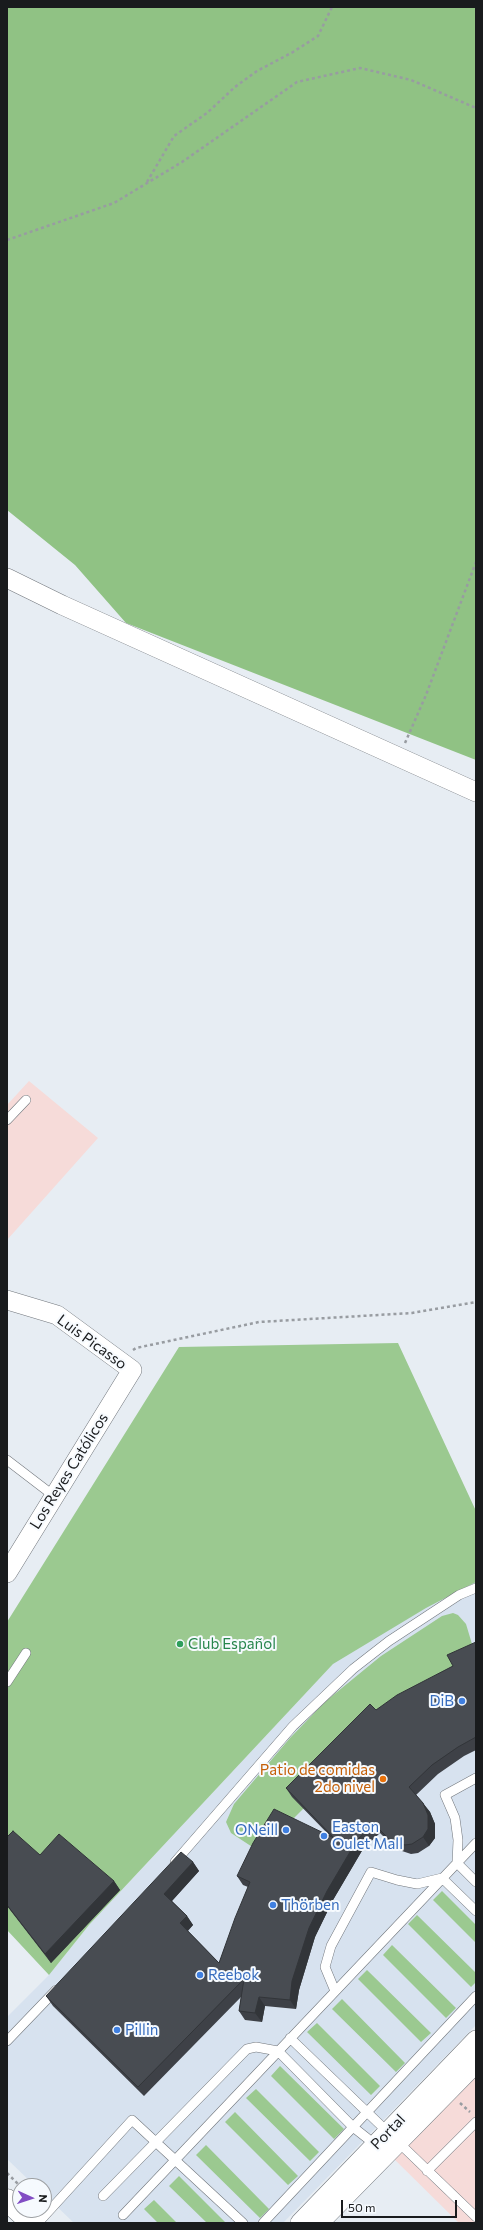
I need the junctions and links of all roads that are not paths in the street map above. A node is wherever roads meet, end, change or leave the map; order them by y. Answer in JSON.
{"nodes":[{"id":1,"x":7,"y":578,"type":"edge"},
{"id":2,"x":476,"y":792,"type":"edge"},
{"id":3,"x":26,"y":1100,"type":"dead end"},
{"id":4,"x":7,"y":1120,"type":"edge"},
{"id":5,"x":7,"y":1300,"type":"edge"},
{"id":6,"x":132,"y":1370,"type":"joint"},
{"id":7,"x":7,"y":1460,"type":"edge"},
{"id":8,"x":54,"y":1496,"type":"junction"},
{"id":9,"x":10,"y":1560,"type":"edge"},
{"id":10,"x":476,"y":1588,"type":"edge"},
{"id":11,"x":26,"y":1653,"type":"dead end"},
{"id":12,"x":7,"y":1682,"type":"edge"},
{"id":13,"x":476,"y":1778,"type":"edge"},
{"id":14,"x":476,"y":1843,"type":"edge"},
{"id":15,"x":457,"y":1863,"type":"junction"},
{"id":16,"x":169,"y":1868,"type":"edge"},
{"id":17,"x":442,"y":1878,"type":"junction"},
{"id":18,"x":476,"y":1882,"type":"edge"},
{"id":19,"x":476,"y":1911,"type":"edge"},
{"id":20,"x":62,"y":1984,"type":"edge"},
{"id":21,"x":335,"y":1991,"type":"junction"},
{"id":22,"x":476,"y":1996,"type":"edge"},
{"id":23,"x":290,"y":2038,"type":"junction"},
{"id":24,"x":476,"y":2040,"type":"edge"},
{"id":25,"x":7,"y":2041,"type":"edge"},
{"id":26,"x":278,"y":2051,"type":"junction"},
{"id":27,"x":476,"y":2063,"type":"edge"},
{"id":28,"x":367,"y":2112,"type":"junction"},
{"id":29,"x":476,"y":2122,"type":"edge"},
{"id":30,"x":353,"y":2127,"type":"junction"},
{"id":31,"x":157,"y":2141,"type":"junction"},
{"id":32,"x":387,"y":2144,"type":"junction"},
{"id":33,"x":175,"y":2161,"type":"junction"},
{"id":34,"x":427,"y":2171,"type":"junction"},
{"id":35,"x":103,"y":2196,"type":"dead end"},
{"id":36,"x":7,"y":2200,"type":"edge"},
{"id":37,"x":122,"y":2215,"type":"dead end"},
{"id":38,"x":476,"y":2217,"type":"edge"},
{"id":39,"x":32,"y":2223,"type":"edge"},
{"id":40,"x":38,"y":2223,"type":"edge"},
{"id":41,"x":243,"y":2223,"type":"edge"},
{"id":42,"x":263,"y":2223,"type":"edge"},
{"id":43,"x":300,"y":2223,"type":"edge"},
{"id":44,"x":319,"y":2223,"type":"edge"}],
"edges":[{"from":1,"to":2,"type":"street"},
{"from":3,"to":4,"type":"lane"},
{"from":5,"to":6,"type":"street","name":"Luis Picasso"},
{"from":6,"to":8,"type":"street","name":"Los Reyes Católicos"},
{"from":7,"to":8,"type":"lane"},
{"from":8,"to":9,"type":"street","name":"Los Reyes Católicos"},
{"from":10,"to":16,"type":"lane"},
{"from":11,"to":12,"type":"lane"},
{"from":13,"to":15,"type":"lane"},
{"from":14,"to":15,"type":"lane"},
{"from":15,"to":17,"type":"lane"},
{"from":15,"to":18,"type":"lane"},
{"from":17,"to":19,"type":"lane"},
{"from":17,"to":21,"type":"lane"},
{"from":17,"to":21,"type":"lane"},
{"from":20,"to":25,"type":"lane"},
{"from":21,"to":23,"type":"lane"},
{"from":22,"to":28,"type":"lane"},
{"from":23,"to":26,"type":"lane"},
{"from":23,"to":28,"type":"lane"},
{"from":24,"to":32,"type":"street","name":"Portal"},
{"from":26,"to":30,"type":"lane"},
{"from":26,"to":31,"type":"lane"},
{"from":26,"to":33,"type":"lane"},
{"from":27,"to":32,"type":"street","name":"Portal"},
{"from":28,"to":30,"type":"lane"},
{"from":28,"to":32,"type":"lane"},
{"from":29,"to":34,"type":"lane"},
{"from":30,"to":32,"type":"lane"},
{"from":30,"to":42,"type":"lane"},
{"from":31,"to":33,"type":"lane"},
{"from":31,"to":35,"type":"lane"},
{"from":31,"to":40,"type":"lane"},
{"from":32,"to":34,"type":"lane"},
{"from":32,"to":43,"type":"street","name":"Portal"},
{"from":32,"to":44,"type":"street","name":"Portal"},
{"from":33,"to":37,"type":"lane"},
{"from":33,"to":41,"type":"lane"},
{"from":34,"to":38,"type":"lane"},
{"from":36,"to":39,"type":"main road"}]}
